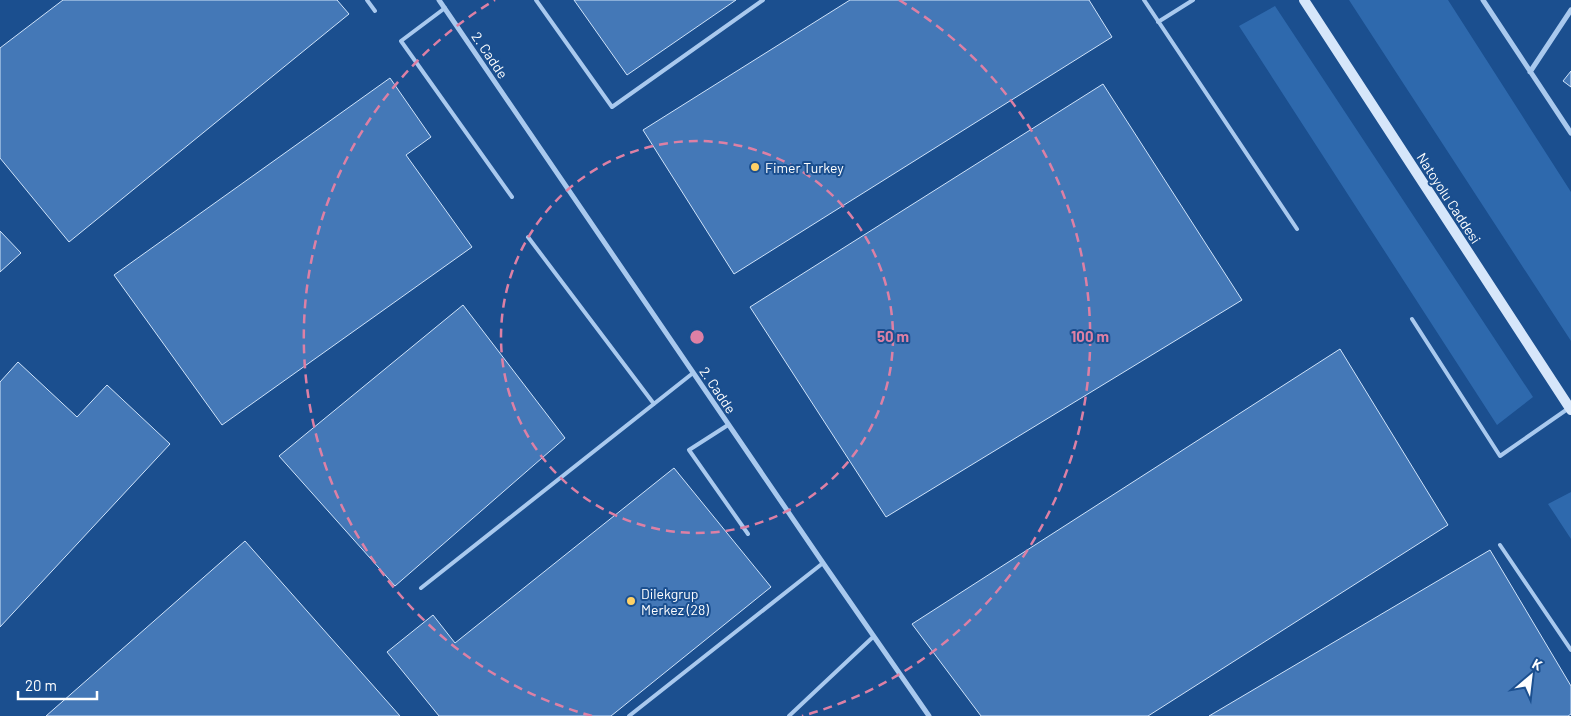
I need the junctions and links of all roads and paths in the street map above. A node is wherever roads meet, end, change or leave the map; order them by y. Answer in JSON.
{"nodes":[{"id":1,"x":367,"y":0,"type":"edge"},
{"id":2,"x":439,"y":0,"type":"edge"},
{"id":3,"x":536,"y":0,"type":"edge"},
{"id":4,"x":763,"y":0,"type":"edge"},
{"id":5,"x":1144,"y":0,"type":"edge"},
{"id":6,"x":1192,"y":0,"type":"edge"},
{"id":7,"x":1304,"y":0,"type":"edge"},
{"id":8,"x":1483,"y":0,"type":"edge"},
{"id":9,"x":445,"y":8,"type":"junction"},
{"id":10,"x":1571,"y":10,"type":"edge"},
{"id":11,"x":375,"y":11,"type":"dead end"},
{"id":12,"x":1158,"y":22,"type":"junction"},
{"id":13,"x":1530,"y":72,"type":"junction"},
{"id":14,"x":1571,"y":133,"type":"edge"},
{"id":15,"x":512,"y":197,"type":"dead end"},
{"id":16,"x":1297,"y":229,"type":"dead end"},
{"id":17,"x":528,"y":237,"type":"dead end"},
{"id":18,"x":1412,"y":319,"type":"dead end"},
{"id":19,"x":693,"y":373,"type":"junction"},
{"id":20,"x":654,"y":404,"type":"junction"},
{"id":21,"x":1570,"y":409,"type":"edge"},
{"id":22,"x":728,"y":425,"type":"junction"},
{"id":23,"x":748,"y":534,"type":"dead end"},
{"id":24,"x":1500,"y":545,"type":"dead end"},
{"id":25,"x":823,"y":563,"type":"junction"},
{"id":26,"x":421,"y":588,"type":"dead end"},
{"id":27,"x":873,"y":637,"type":"junction"},
{"id":28,"x":1571,"y":650,"type":"edge"},
{"id":29,"x":629,"y":716,"type":"edge"},
{"id":30,"x":789,"y":716,"type":"edge"},
{"id":31,"x":929,"y":716,"type":"edge"}],
"edges":[{"from":1,"to":11,"type":"lane"},
{"from":2,"to":9,"type":"street","name":"2. Cadde"},
{"from":3,"to":4,"type":"lane"},
{"from":5,"to":12,"type":"lane"},
{"from":6,"to":12,"type":"lane"},
{"from":7,"to":21,"type":"main road","name":"Natoyolu Caddesi"},
{"from":8,"to":13,"type":"street"},
{"from":9,"to":15,"type":"lane"},
{"from":9,"to":19,"type":"street","name":"2. Cadde"},
{"from":10,"to":13,"type":"street"},
{"from":12,"to":16,"type":"lane"},
{"from":13,"to":14,"type":"street"},
{"from":17,"to":20,"type":"lane"},
{"from":18,"to":21,"type":"lane"},
{"from":19,"to":20,"type":"lane"},
{"from":19,"to":22,"type":"street","name":"2. Cadde"},
{"from":20,"to":26,"type":"lane"},
{"from":22,"to":23,"type":"lane"},
{"from":22,"to":25,"type":"street","name":"2. Cadde"},
{"from":24,"to":28,"type":"lane"},
{"from":25,"to":27,"type":"street","name":"2. Cadde"},
{"from":25,"to":29,"type":"lane"},
{"from":27,"to":30,"type":"lane"},
{"from":27,"to":31,"type":"street","name":"2. Cadde"}]}
